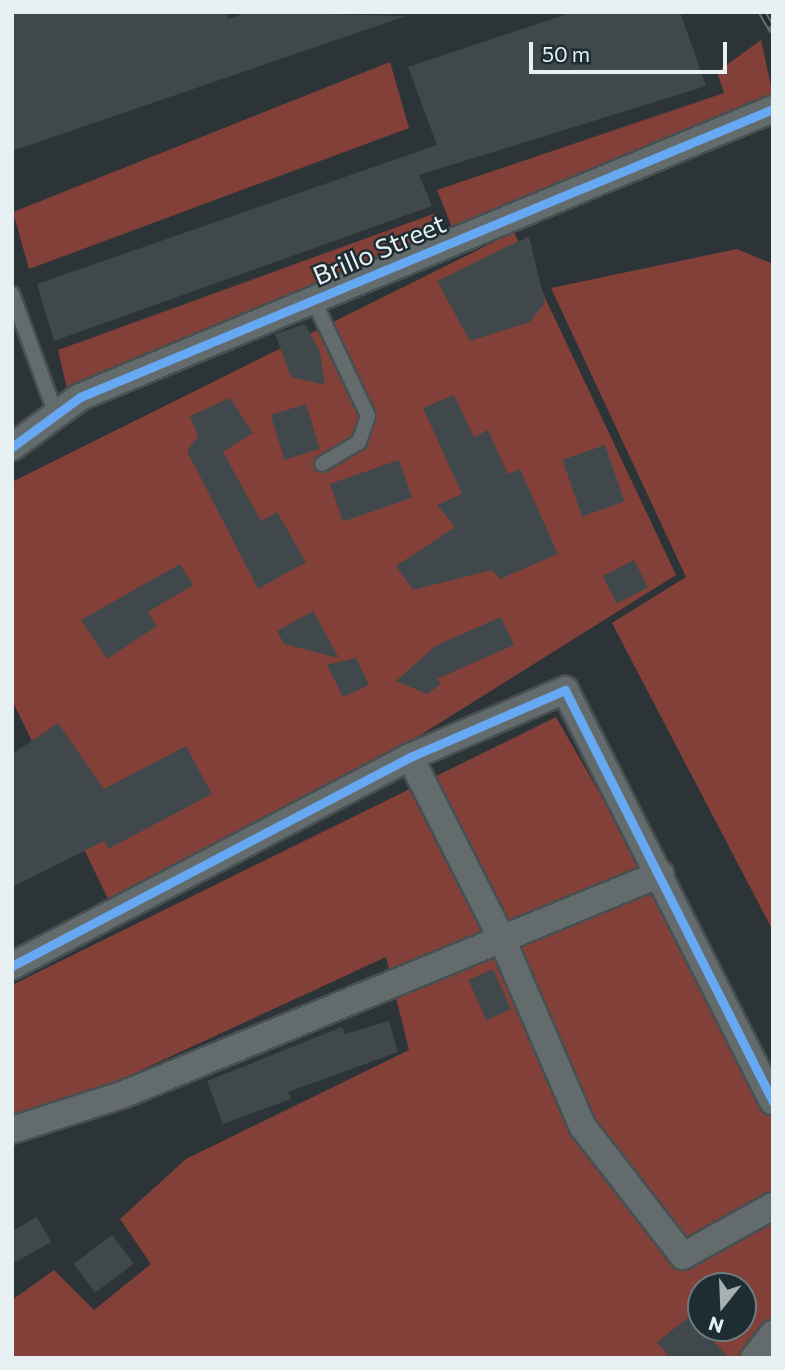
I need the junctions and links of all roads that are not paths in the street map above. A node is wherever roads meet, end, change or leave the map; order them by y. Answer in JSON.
{"nodes":[{"id":1,"x":773,"y":109,"type":"edge"},
{"id":2,"x":12,"y":294,"type":"edge"},
{"id":3,"x":313,"y":299,"type":"junction"},
{"id":4,"x":19,"y":330,"type":"edge"},
{"id":5,"x":57,"y":415,"type":"junction"},
{"id":6,"x":12,"y":447,"type":"edge"},
{"id":7,"x":322,"y":464,"type":"dead end"},
{"id":8,"x":410,"y":757,"type":"junction"},
{"id":9,"x":660,"y":874,"type":"junction"},
{"id":10,"x":500,"y":937,"type":"junction"},
{"id":11,"x":12,"y":966,"type":"edge"},
{"id":12,"x":773,"y":1101,"type":"edge"},
{"id":13,"x":12,"y":1130,"type":"edge"},
{"id":14,"x":773,"y":1206,"type":"edge"},
{"id":15,"x":773,"y":1334,"type":"edge"},
{"id":16,"x":754,"y":1358,"type":"edge"}],
"edges":[{"from":1,"to":3,"type":"street","name":"Brillo Street"},
{"from":2,"to":4,"type":"lane"},
{"from":3,"to":5,"type":"street","name":"Brillo Street"},
{"from":3,"to":7,"type":"lane"},
{"from":4,"to":5,"type":"lane"},
{"from":5,"to":6,"type":"street","name":"Brillo Street"},
{"from":8,"to":9,"type":"street"},
{"from":8,"to":10,"type":"street"},
{"from":8,"to":11,"type":"street"},
{"from":9,"to":10,"type":"street"},
{"from":9,"to":12,"type":"street"},
{"from":10,"to":13,"type":"street"},
{"from":10,"to":14,"type":"street"},
{"from":15,"to":16,"type":"street"}]}
